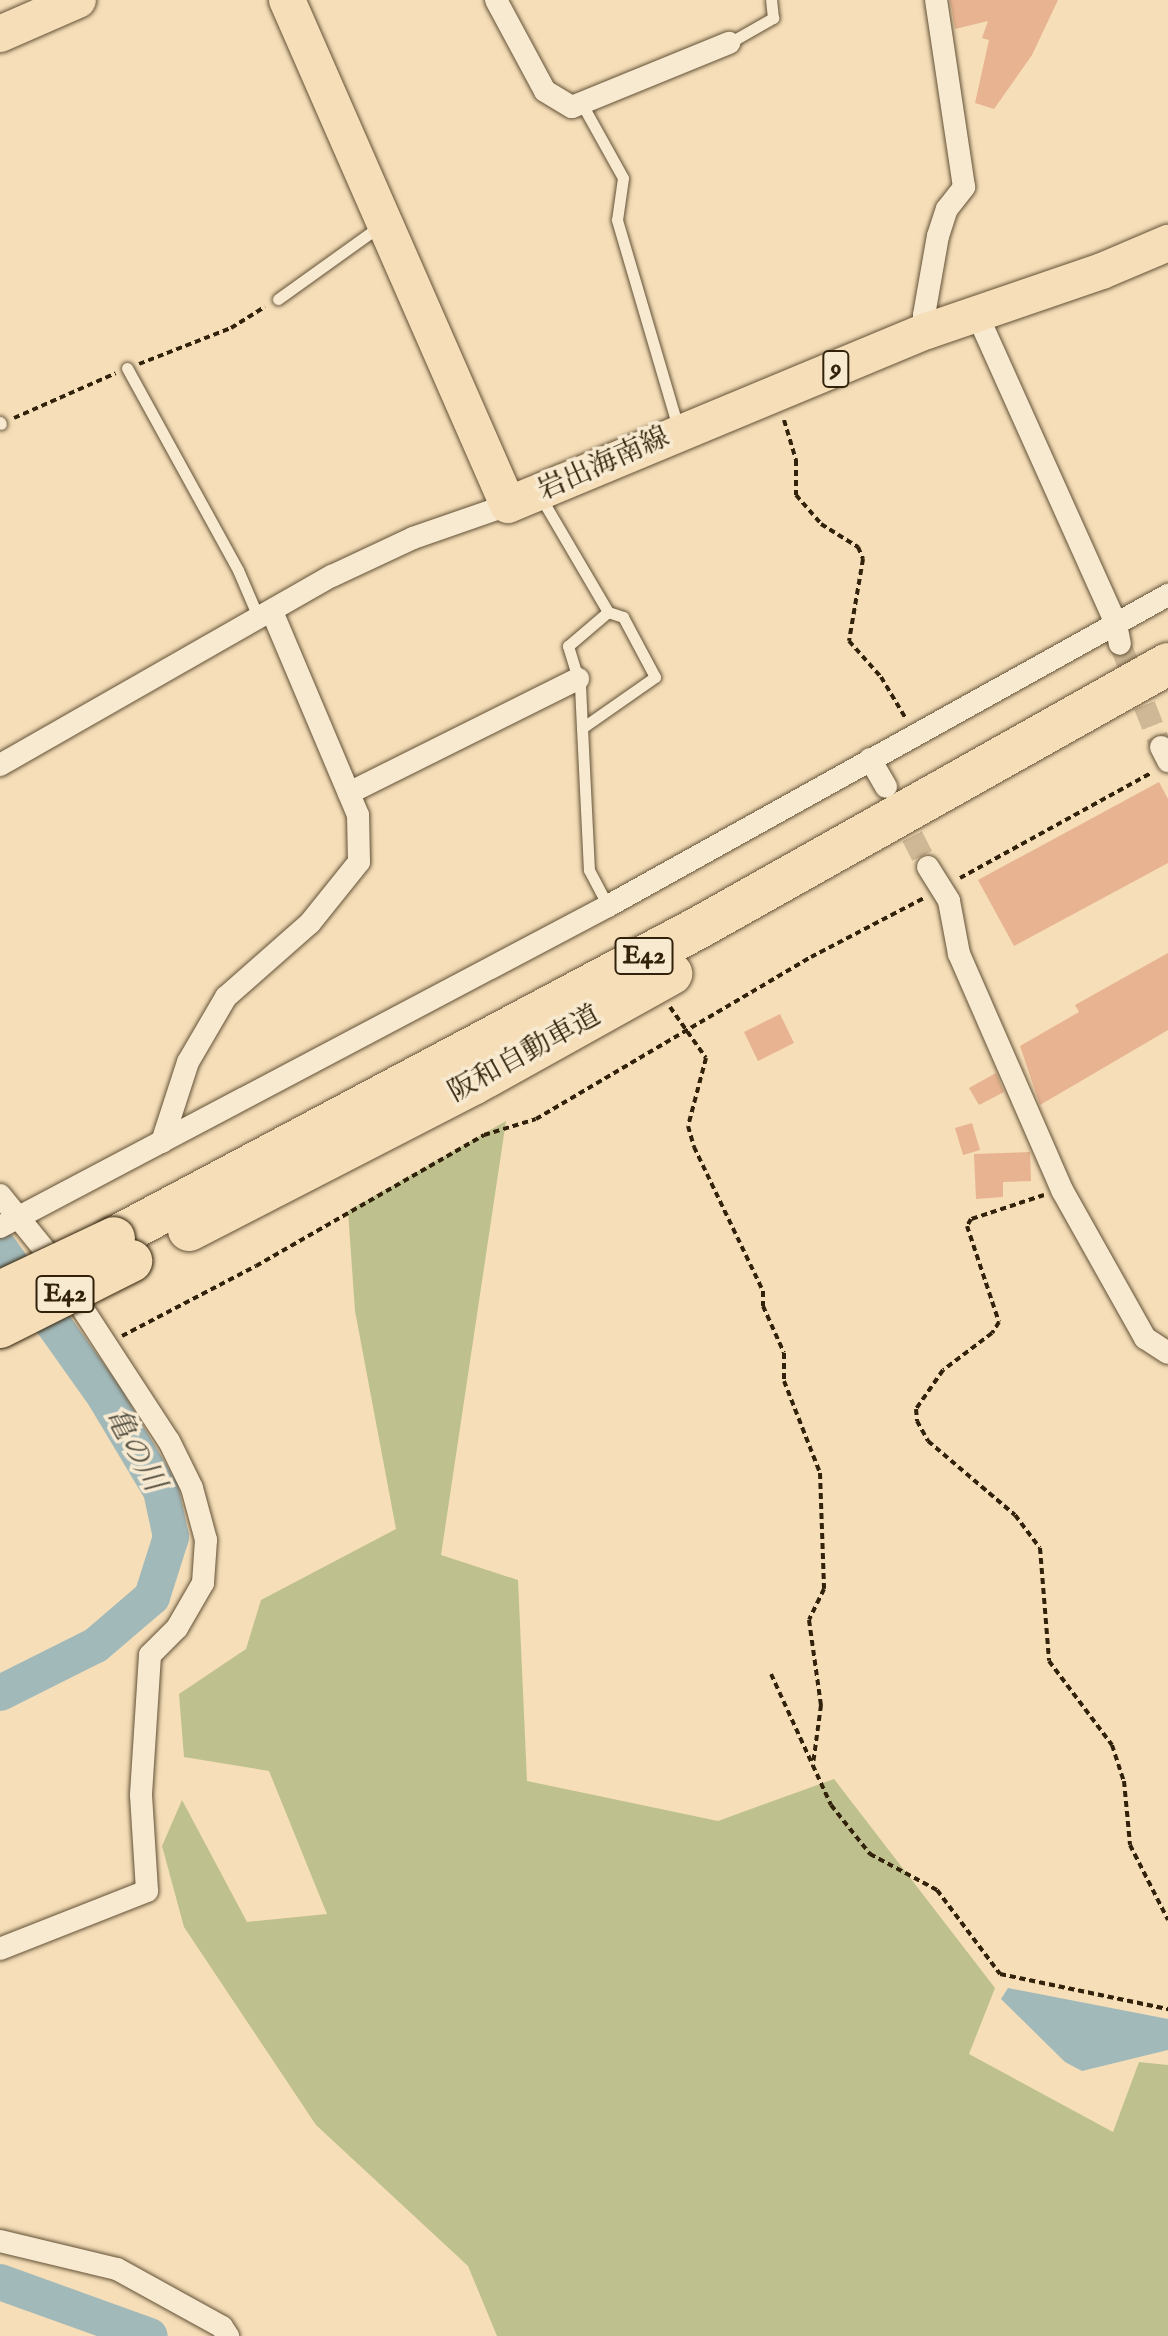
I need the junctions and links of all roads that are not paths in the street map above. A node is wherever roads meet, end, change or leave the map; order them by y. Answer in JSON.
{"nodes":[{"id":1,"x":78,"y":0,"type":"edge"},
{"id":2,"x":287,"y":0,"type":"edge"},
{"id":3,"x":496,"y":0,"type":"edge"},
{"id":4,"x":771,"y":0,"type":"edge"},
{"id":5,"x":936,"y":0,"type":"edge"},
{"id":6,"x":16,"y":18,"type":"edge"},
{"id":7,"x":729,"y":43,"type":"joint"},
{"id":8,"x":583,"y":106,"type":"junction"},
{"id":9,"x":384,"y":224,"type":"junction"},
{"id":10,"x":1168,"y":243,"type":"edge"},
{"id":11,"x":278,"y":299,"type":"dead end"},
{"id":12,"x":976,"y":312,"type":"junction"},
{"id":13,"x":927,"y":331,"type":"junction"},
{"id":14,"x":127,"y":368,"type":"dead end"},
{"id":15,"x":679,"y":431,"type":"junction"},
{"id":16,"x":524,"y":500,"type":"junction"},
{"id":17,"x":1168,"y":595,"type":"edge"},
{"id":18,"x":608,"y":612,"type":"junction"},
{"id":19,"x":267,"y":617,"type":"junction"},
{"id":20,"x":1118,"y":634,"type":"junction"},
{"id":21,"x":1168,"y":664,"type":"edge"},
{"id":22,"x":578,"y":679,"type":"junction"},
{"id":23,"x":1168,"y":697,"type":"edge"},
{"id":24,"x":582,"y":728,"type":"junction"},
{"id":25,"x":870,"y":759,"type":"junction"},
{"id":26,"x":0,"y":765,"type":"edge"},
{"id":27,"x":886,"y":787,"type":"tunnel mouth"},
{"id":28,"x":349,"y":793,"type":"junction"},
{"id":29,"x":928,"y":867,"type":"tunnel mouth"},
{"id":30,"x":608,"y":906,"type":"junction"},
{"id":31,"x":162,"y":1142,"type":"junction"},
{"id":32,"x":0,"y":1195,"type":"edge"},
{"id":33,"x":10,"y":1222,"type":"edge"},
{"id":34,"x":122,"y":1249,"type":"junction"},
{"id":35,"x":0,"y":1292,"type":"edge"},
{"id":36,"x":0,"y":1327,"type":"edge"},
{"id":37,"x":1168,"y":1353,"type":"edge"},
{"id":38,"x":0,"y":1949,"type":"edge"},
{"id":39,"x":0,"y":2241,"type":"edge"},
{"id":40,"x":228,"y":2336,"type":"edge"}],
"edges":[{"from":1,"to":6,"type":"main road"},
{"from":2,"to":9,"type":"main road","name":"岩出海南線"},
{"from":3,"to":8,"type":"street"},
{"from":4,"to":7,"type":"lane"},
{"from":5,"to":13,"type":"street"},
{"from":7,"to":8,"type":"street"},
{"from":8,"to":15,"type":"lane"},
{"from":9,"to":11,"type":"lane"},
{"from":9,"to":16,"type":"main road","name":"岩出海南線"},
{"from":10,"to":12,"type":"main road","name":"岩出海南線","number":"9"},
{"from":12,"to":13,"type":"main road","name":"岩出海南線","number":"9"},
{"from":12,"to":20,"type":"street"},
{"from":13,"to":15,"type":"main road","name":"岩出海南線","number":"9"},
{"from":14,"to":19,"type":"lane"},
{"from":15,"to":16,"type":"main road","name":"岩出海南線","number":"9"},
{"from":16,"to":18,"type":"lane"},
{"from":16,"to":19,"type":"street"},
{"from":17,"to":20,"type":"street"},
{"from":18,"to":22,"type":"lane"},
{"from":18,"to":24,"type":"lane"},
{"from":19,"to":26,"type":"street"},
{"from":19,"to":28,"type":"street"},
{"from":20,"to":25,"type":"street"},
{"from":21,"to":34,"type":"highway","name":"阪和自動車道","number":"E42"},
{"from":22,"to":24,"type":"lane"},
{"from":22,"to":28,"type":"street"},
{"from":23,"to":34,"type":"highway","name":"阪和自動車道","number":"E42"},
{"from":24,"to":30,"type":"lane"},
{"from":25,"to":27,"type":"street"},
{"from":25,"to":30,"type":"street"},
{"from":28,"to":31,"type":"street"},
{"from":29,"to":37,"type":"street"},
{"from":30,"to":31,"type":"street"},
{"from":31,"to":33,"type":"street"},
{"from":32,"to":33,"type":"street"},
{"from":33,"to":38,"type":"street"},
{"from":34,"to":35,"type":"highway","name":"阪和自動車道","number":"E42","bridge":true},
{"from":34,"to":36,"type":"highway","name":"阪和自動車道","number":"E42","bridge":true},
{"from":39,"to":40,"type":"street"}]}
